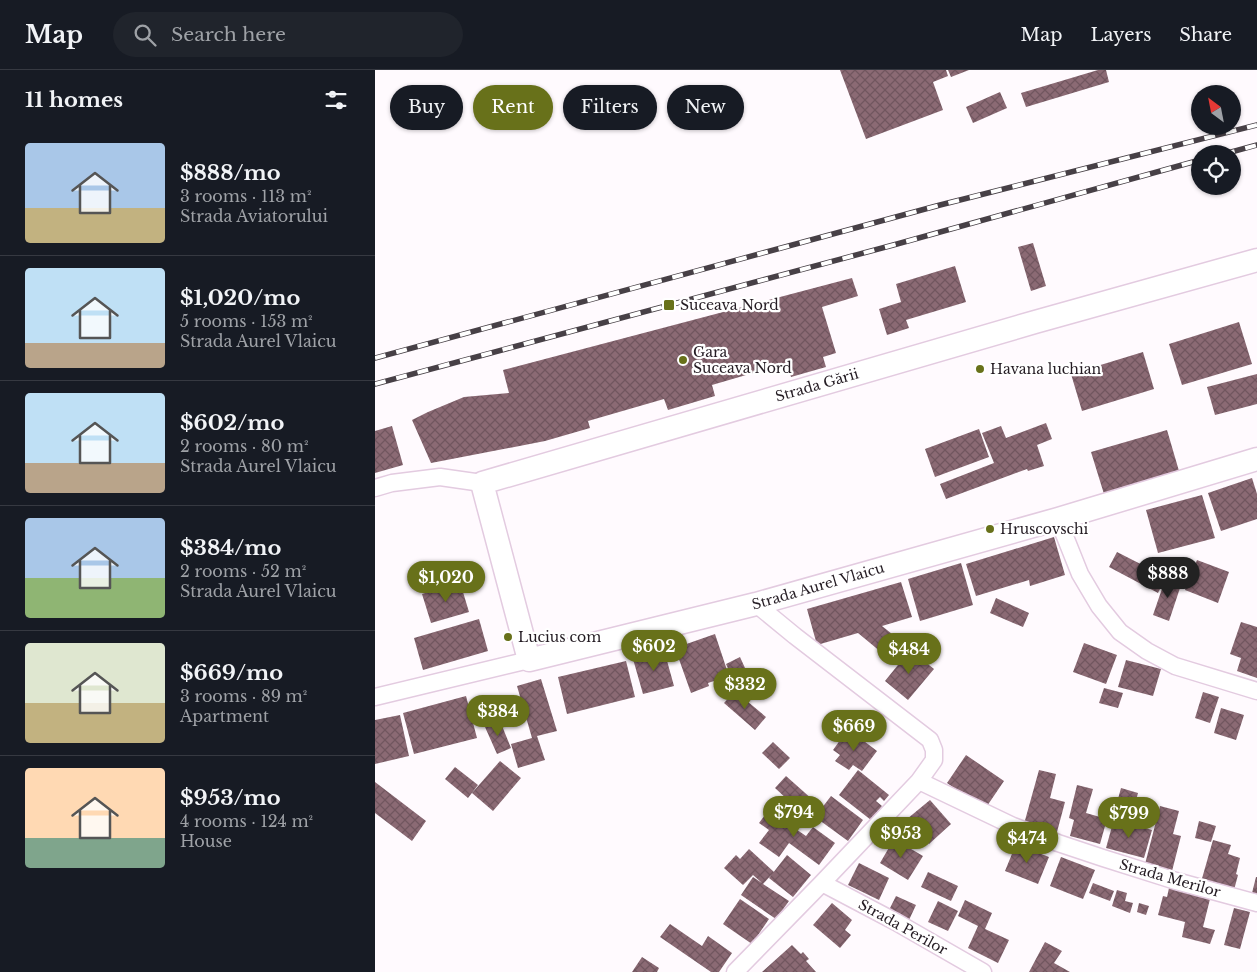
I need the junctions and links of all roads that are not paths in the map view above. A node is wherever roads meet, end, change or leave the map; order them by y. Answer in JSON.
{"nodes":[{"id":1,"x":1257,"y":260,"type":"edge"},
{"id":2,"x":1257,"y":459,"type":"edge"},
{"id":3,"x":482,"y":483,"type":"junction"},
{"id":4,"x":375,"y":488,"type":"edge"},
{"id":5,"x":1058,"y":519,"type":"junction"},
{"id":6,"x":756,"y":604,"type":"junction"},
{"id":7,"x":529,"y":660,"type":"junction"},
{"id":8,"x":1257,"y":691,"type":"edge"},
{"id":9,"x":375,"y":697,"type":"edge"},
{"id":10,"x":919,"y":781,"type":"junction"},
{"id":11,"x":822,"y":883,"type":"junction"},
{"id":12,"x":1257,"y":903,"type":"edge"},
{"id":13,"x":735,"y":972,"type":"edge"},
{"id":14,"x":983,"y":972,"type":"edge"}],
"edges":[{"from":1,"to":3,"type":"street","name":"Strada Gării"},
{"from":2,"to":5,"type":"street","name":"Strada Aurel Vlaicu"},
{"from":3,"to":4,"type":"street","name":"Strada Gării"},
{"from":3,"to":7,"type":"street"},
{"from":5,"to":6,"type":"street","name":"Strada Aurel Vlaicu"},
{"from":5,"to":8,"type":"street"},
{"from":6,"to":7,"type":"street","name":"Strada Aurel Vlaicu"},
{"from":6,"to":10,"type":"street"},
{"from":7,"to":9,"type":"street","name":"Strada Aurel Vlaicu"},
{"from":10,"to":11,"type":"street"},
{"from":10,"to":12,"type":"street","name":"Strada Merilor"},
{"from":11,"to":13,"type":"street"},
{"from":11,"to":14,"type":"street","name":"Strada Perilor"}]}
